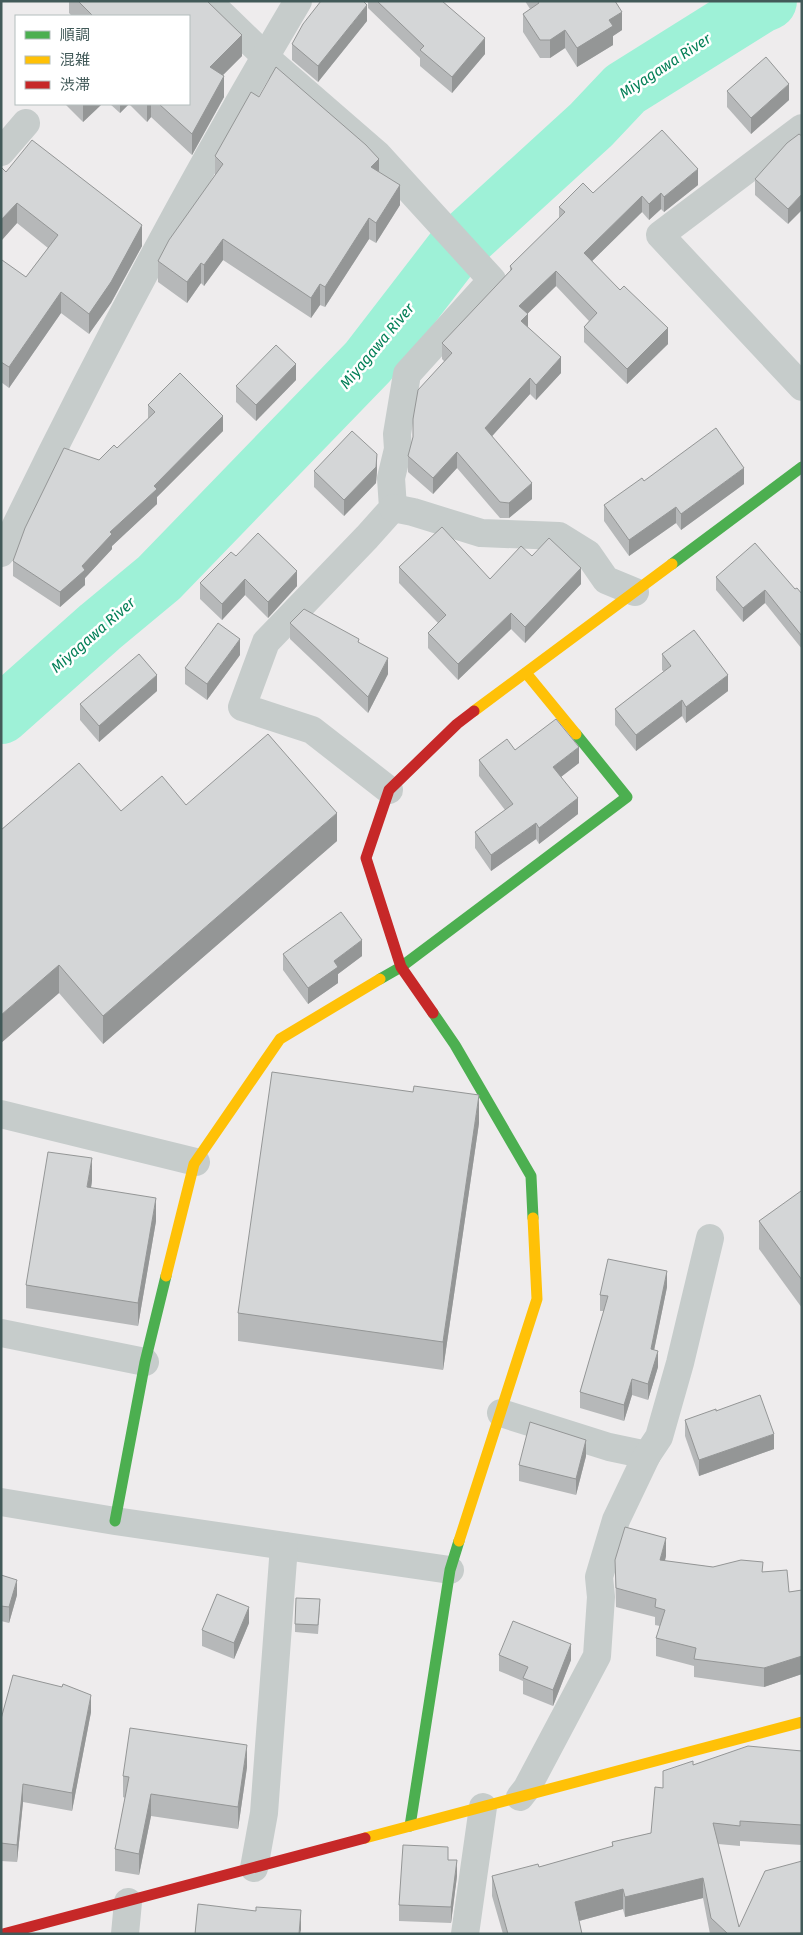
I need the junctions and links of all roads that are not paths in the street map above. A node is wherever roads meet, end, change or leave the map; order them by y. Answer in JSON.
{"nodes":[{"id":1,"x":208,"y":1,"type":"edge"},
{"id":2,"x":298,"y":1,"type":"edge"},
{"id":3,"x":265,"y":56,"type":"junction"},
{"id":4,"x":26,"y":123,"type":"dead end"},
{"id":5,"x":802,"y":128,"type":"edge"},
{"id":6,"x":1,"y":152,"type":"edge"},
{"id":7,"x":802,"y":387,"type":"edge"},
{"id":8,"x":802,"y":467,"type":"edge"},
{"id":9,"x":393,"y":508,"type":"junction"},
{"id":10,"x":1,"y":553,"type":"edge"},
{"id":11,"x":634,"y":592,"type":"junction"},
{"id":12,"x":526,"y":673,"type":"junction"},
{"id":13,"x":389,"y":790,"type":"junction"},
{"id":14,"x":401,"y":967,"type":"junction"},
{"id":15,"x":1,"y":1114,"type":"edge"},
{"id":16,"x":196,"y":1162,"type":"junction"},
{"id":17,"x":710,"y":1238,"type":"dead end"},
{"id":18,"x":1,"y":1332,"type":"edge"},
{"id":19,"x":144,"y":1362,"type":"junction"},
{"id":20,"x":501,"y":1413,"type":"junction"},
{"id":21,"x":647,"y":1455,"type":"junction"},
{"id":22,"x":1,"y":1502,"type":"edge"},
{"id":23,"x":115,"y":1521,"type":"junction"},
{"id":24,"x":284,"y":1546,"type":"junction"},
{"id":25,"x":450,"y":1570,"type":"junction"},
{"id":26,"x":802,"y":1722,"type":"edge"},
{"id":27,"x":520,"y":1797,"type":"junction"},
{"id":28,"x":483,"y":1807,"type":"junction"},
{"id":29,"x":410,"y":1826,"type":"junction"},
{"id":30,"x":254,"y":1868,"type":"junction"},
{"id":31,"x":128,"y":1902,"type":"junction"},
{"id":32,"x":3,"y":1934,"type":"edge"},
{"id":33,"x":125,"y":1934,"type":"edge"},
{"id":34,"x":465,"y":1934,"type":"edge"}],
"edges":[{"from":1,"to":3,"type":"street"},
{"from":2,"to":3,"type":"street"},
{"from":3,"to":9,"type":"street"},
{"from":3,"to":10,"type":"street"},
{"from":4,"to":6,"type":"street"},
{"from":5,"to":7,"type":"street"},
{"from":8,"to":11,"type":"street"},
{"from":9,"to":11,"type":"street"},
{"from":9,"to":13,"type":"street"},
{"from":11,"to":12,"type":"street"},
{"from":12,"to":13,"type":"street"},
{"from":12,"to":14,"type":"street"},
{"from":13,"to":14,"type":"street"},
{"from":14,"to":16,"type":"street"},
{"from":14,"to":20,"type":"street"},
{"from":15,"to":16,"type":"street"},
{"from":16,"to":19,"type":"street"},
{"from":17,"to":21,"type":"street"},
{"from":18,"to":19,"type":"street"},
{"from":19,"to":23,"type":"street"},
{"from":20,"to":21,"type":"street"},
{"from":20,"to":25,"type":"street"},
{"from":21,"to":27,"type":"street"},
{"from":22,"to":23,"type":"street"},
{"from":23,"to":24,"type":"street"},
{"from":24,"to":25,"type":"street"},
{"from":24,"to":30,"type":"street"},
{"from":25,"to":29,"type":"street"},
{"from":26,"to":27,"type":"street"},
{"from":27,"to":28,"type":"street"},
{"from":28,"to":29,"type":"street"},
{"from":28,"to":34,"type":"street"},
{"from":29,"to":30,"type":"street"},
{"from":30,"to":31,"type":"street"},
{"from":31,"to":32,"type":"street"},
{"from":31,"to":33,"type":"street"}]}
